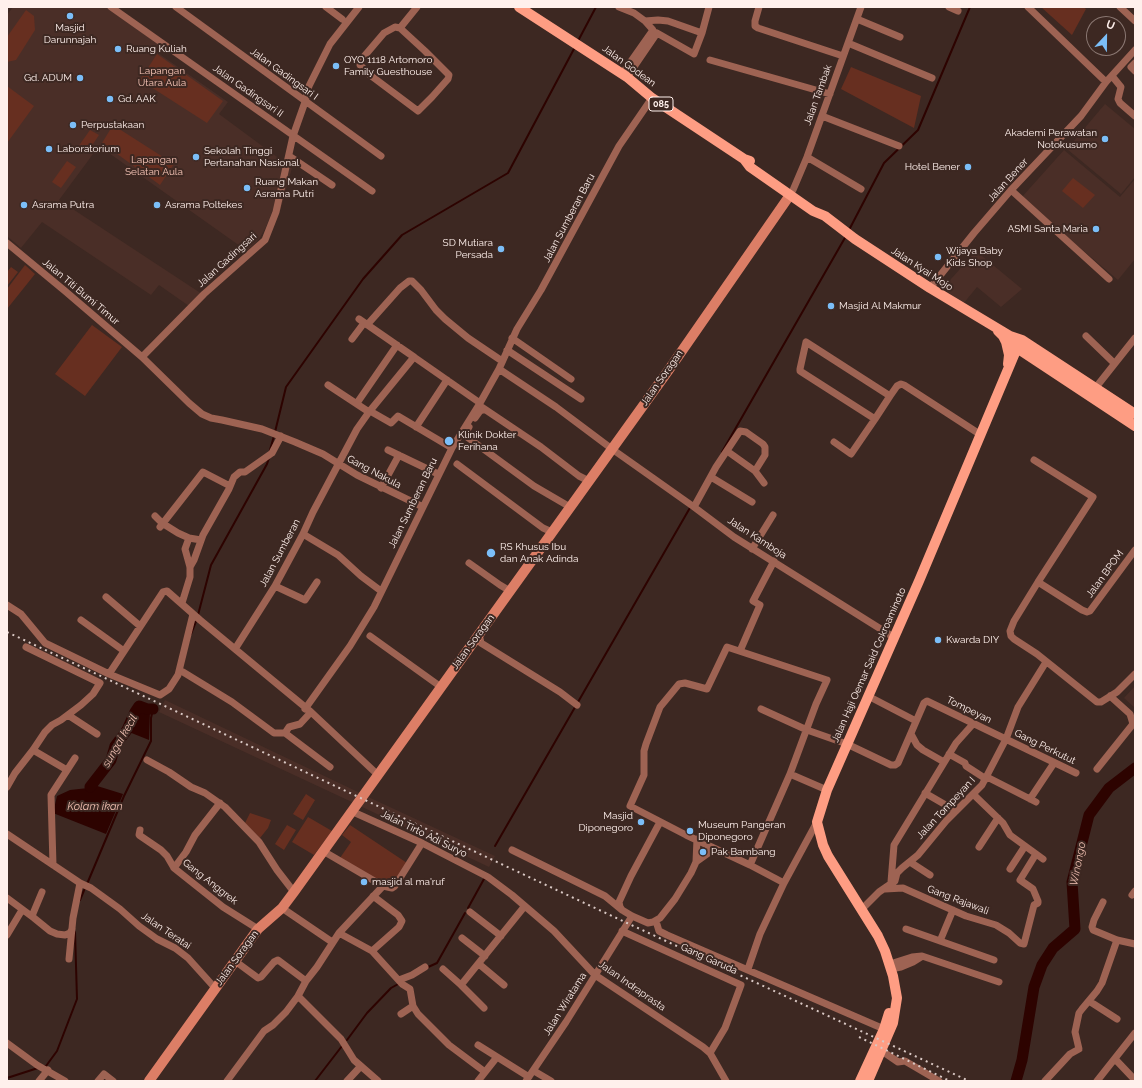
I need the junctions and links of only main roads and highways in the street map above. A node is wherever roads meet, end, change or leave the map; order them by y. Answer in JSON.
{"nodes":[{"id":1,"x":519,"y":7,"type":"edge"},
{"id":2,"x":825,"y":216,"type":"joint"},
{"id":3,"x":994,"y":327,"type":"junction"},
{"id":4,"x":1016,"y":341,"type":"junction"},
{"id":5,"x":1039,"y":361,"type":"junction"},
{"id":6,"x":1007,"y":372,"type":"junction"},
{"id":7,"x":1093,"y":391,"type":"junction"},
{"id":8,"x":1135,"y":414,"type":"edge"},
{"id":9,"x":1135,"y":426,"type":"edge"},
{"id":10,"x":894,"y":988,"type":"junction"},
{"id":11,"x":860,"y":1081,"type":"edge"},
{"id":12,"x":868,"y":1081,"type":"edge"}],
"edges":[{"from":1,"to":2,"type":"main road","name":"Jalan Godean","number":"085"},
{"from":2,"to":3,"type":"main road","name":"Jalan Kyai Mojo","number":"085"},
{"from":3,"to":4,"type":"main road","name":"Jalan Kyai Mojo"},
{"from":3,"to":6,"type":"main road"},
{"from":4,"to":5,"type":"main road","name":"Jalan Kyai Mojo"},
{"from":4,"to":6,"type":"main road","name":"Jalan Haji Oemar Said Cokroaminoto"},
{"from":4,"to":7,"type":"main road","name":"Jalan Kyai Mojo"},
{"from":5,"to":6,"type":"main road"},
{"from":5,"to":7,"type":"main road","name":"Jalan Kyai Mojo"},
{"from":6,"to":10,"type":"main road","name":"Jalan Haji Oemar Said Cokroaminoto"},
{"from":7,"to":8,"type":"main road","name":"Jalan Kyai Mojo"},
{"from":7,"to":9,"type":"main road","name":"Jalan Kyai Mojo"},
{"from":10,"to":11,"type":"main road"},
{"from":10,"to":12,"type":"main road"}]}
